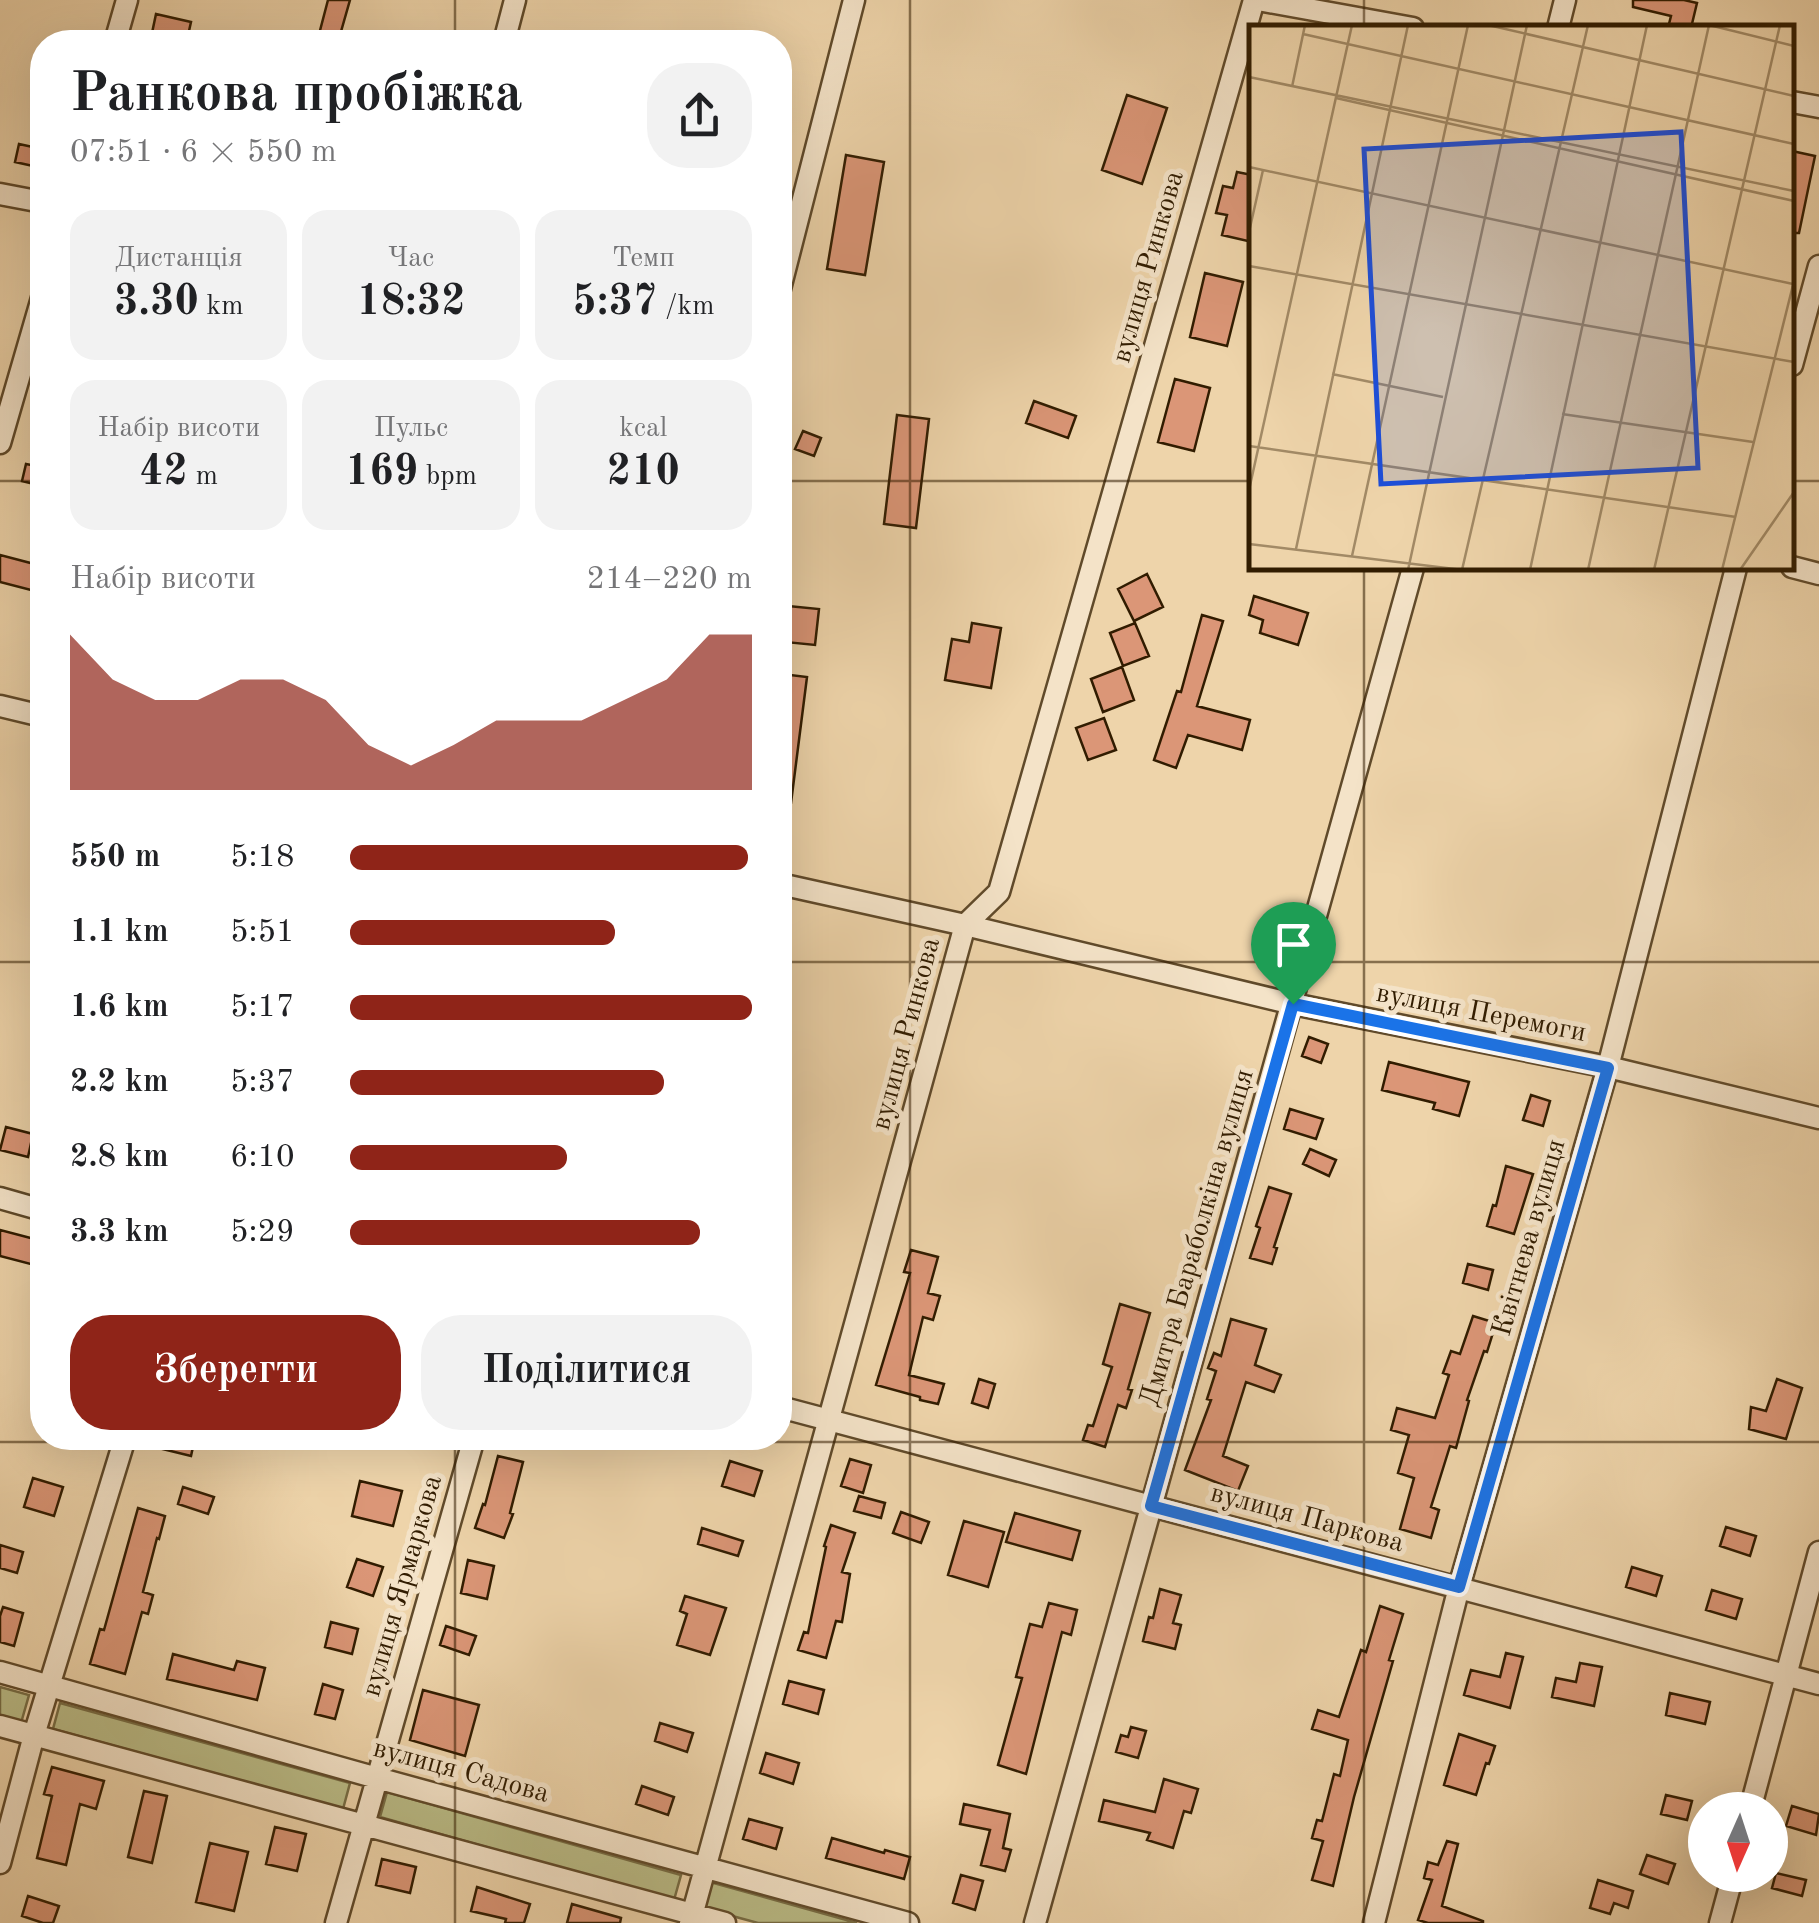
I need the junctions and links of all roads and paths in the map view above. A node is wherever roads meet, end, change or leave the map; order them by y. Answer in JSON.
{"nodes":[{"id":1,"x":127,"y":0,"type":"edge"},
{"id":2,"x":515,"y":0,"type":"edge"},
{"id":3,"x":854,"y":0,"type":"edge"},
{"id":4,"x":1256,"y":0,"type":"edge"},
{"id":5,"x":1565,"y":0,"type":"edge"},
{"id":6,"x":1396,"y":25,"type":"edge"},
{"id":7,"x":1559,"y":25,"type":"edge"},
{"id":8,"x":118,"y":30,"type":"edge"},
{"id":9,"x":507,"y":30,"type":"edge"},
{"id":10,"x":1794,"y":102,"type":"edge"},
{"id":11,"x":1819,"y":107,"type":"edge"},
{"id":12,"x":0,"y":194,"type":"edge"},
{"id":13,"x":30,"y":200,"type":"edge"},
{"id":14,"x":792,"y":242,"type":"edge"},
{"id":15,"x":1819,"y":266,"type":"edge"},
{"id":16,"x":30,"y":339,"type":"edge"},
{"id":17,"x":1794,"y":359,"type":"edge"},
{"id":18,"x":0,"y":443,"type":"edge"},
{"id":19,"x":1794,"y":568,"type":"edge"},
{"id":20,"x":1412,"y":570,"type":"edge"},
{"id":21,"x":1735,"y":570,"type":"edge"},
{"id":22,"x":1819,"y":574,"type":"edge"},
{"id":23,"x":0,"y":706,"type":"edge"},
{"id":24,"x":30,"y":713,"type":"edge"},
{"id":25,"x":792,"y":887,"type":"edge"},
{"id":26,"x":965,"y":925,"type":"junction"},
{"id":27,"x":1293,"y":1004,"type":"junction"},
{"id":28,"x":1608,"y":1068,"type":"junction"},
{"id":29,"x":1819,"y":1118,"type":"edge"},
{"id":30,"x":0,"y":1198,"type":"edge"},
{"id":31,"x":30,"y":1207,"type":"edge"},
{"id":32,"x":792,"y":1410,"type":"edge"},
{"id":33,"x":829,"y":1420,"type":"junction"},
{"id":34,"x":122,"y":1450,"type":"edge"},
{"id":35,"x":471,"y":1450,"type":"edge"},
{"id":36,"x":1151,"y":1506,"type":"junction"},
{"id":37,"x":1819,"y":1552,"type":"edge"},
{"id":38,"x":1459,"y":1587,"type":"junction"},
{"id":39,"x":0,"y":1672,"type":"edge"},
{"id":40,"x":1785,"y":1674,"type":"junction"},
{"id":41,"x":1819,"y":1684,"type":"edge"},
{"id":42,"x":48,"y":1686,"type":"junction"},
{"id":43,"x":0,"y":1726,"type":"edge"},
{"id":44,"x":34,"y":1736,"type":"junction"},
{"id":45,"x":377,"y":1778,"type":"junction"},
{"id":46,"x":1755,"y":1792,"type":"edge"},
{"id":47,"x":364,"y":1825,"type":"junction"},
{"id":48,"x":0,"y":1863,"type":"edge"},
{"id":49,"x":706,"y":1866,"type":"junction"},
{"id":50,"x":1728,"y":1892,"type":"edge"},
{"id":51,"x":691,"y":1919,"type":"edge"},
{"id":52,"x":336,"y":1923,"type":"edge"},
{"id":53,"x":725,"y":1923,"type":"edge"},
{"id":54,"x":908,"y":1923,"type":"edge"},
{"id":55,"x":1035,"y":1923,"type":"edge"},
{"id":56,"x":1374,"y":1923,"type":"edge"},
{"id":57,"x":1720,"y":1923,"type":"edge"}],
"edges":[{"from":1,"to":8,"type":"street"},
{"from":2,"to":9,"type":"street"},
{"from":3,"to":14,"type":"street"},
{"from":4,"to":6,"type":"street"},
{"from":4,"to":26,"type":"street","name":"вулиця Ринкова"},
{"from":5,"to":7,"type":"street"},
{"from":10,"to":11,"type":"street"},
{"from":12,"to":13,"type":"street"},
{"from":15,"to":17,"type":"street"},
{"from":16,"to":18,"type":"street"},
{"from":19,"to":22,"type":"street"},
{"from":20,"to":27,"type":"street","name":"Дмитра Бараболкіна вулиця"},
{"from":21,"to":28,"type":"street","name":"Квітнева вулиця"},
{"from":23,"to":24,"type":"street"},
{"from":25,"to":26,"type":"street","name":"вулиця Перемоги"},
{"from":26,"to":27,"type":"street","name":"вулиця Перемоги"},
{"from":26,"to":33,"type":"street","name":"вулиця Ринкова"},
{"from":27,"to":28,"type":"street","name":"вулиця Перемоги"},
{"from":27,"to":36,"type":"street","name":"Дмитра Бараболкіна вулиця"},
{"from":28,"to":29,"type":"street","name":"вулиця Перемоги"},
{"from":28,"to":38,"type":"street","name":"Квітнева вулиця"},
{"from":30,"to":31,"type":"street"},
{"from":32,"to":33,"type":"street","name":"вулиця Паркова"},
{"from":33,"to":36,"type":"street","name":"вулиця Паркова"},
{"from":33,"to":49,"type":"street","name":"вулиця Ринкова"},
{"from":34,"to":42,"type":"street"},
{"from":35,"to":45,"type":"street","name":"вулиця Ярмаркова"},
{"from":36,"to":38,"type":"street","name":"вулиця Паркова"},
{"from":36,"to":55,"type":"street","name":"Дмитра Бараболкіна вулиця"},
{"from":37,"to":40,"type":"street"},
{"from":38,"to":40,"type":"street","name":"вулиця Паркова"},
{"from":38,"to":56,"type":"street","name":"Квітнева вулиця"},
{"from":39,"to":42,"type":"street","name":"вулиця Садова"},
{"from":40,"to":41,"type":"street","name":"вулиця Паркова"},
{"from":40,"to":46,"type":"street"},
{"from":42,"to":44,"type":"street"},
{"from":42,"to":45,"type":"street","name":"вулиця Садова"},
{"from":43,"to":44,"type":"street"},
{"from":44,"to":47,"type":"street"},
{"from":44,"to":48,"type":"street"},
{"from":45,"to":47,"type":"street","name":"вулиця Ярмаркова"},
{"from":45,"to":49,"type":"street","name":"вулиця Садова"},
{"from":47,"to":51,"type":"street"},
{"from":47,"to":52,"type":"street","name":"вулиця Ярмаркова"},
{"from":49,"to":51,"type":"street","name":"вулиця Ринкова"},
{"from":49,"to":54,"type":"street","name":"вулиця Садова"},
{"from":50,"to":57,"type":"street"},
{"from":51,"to":53,"type":"street"}]}
